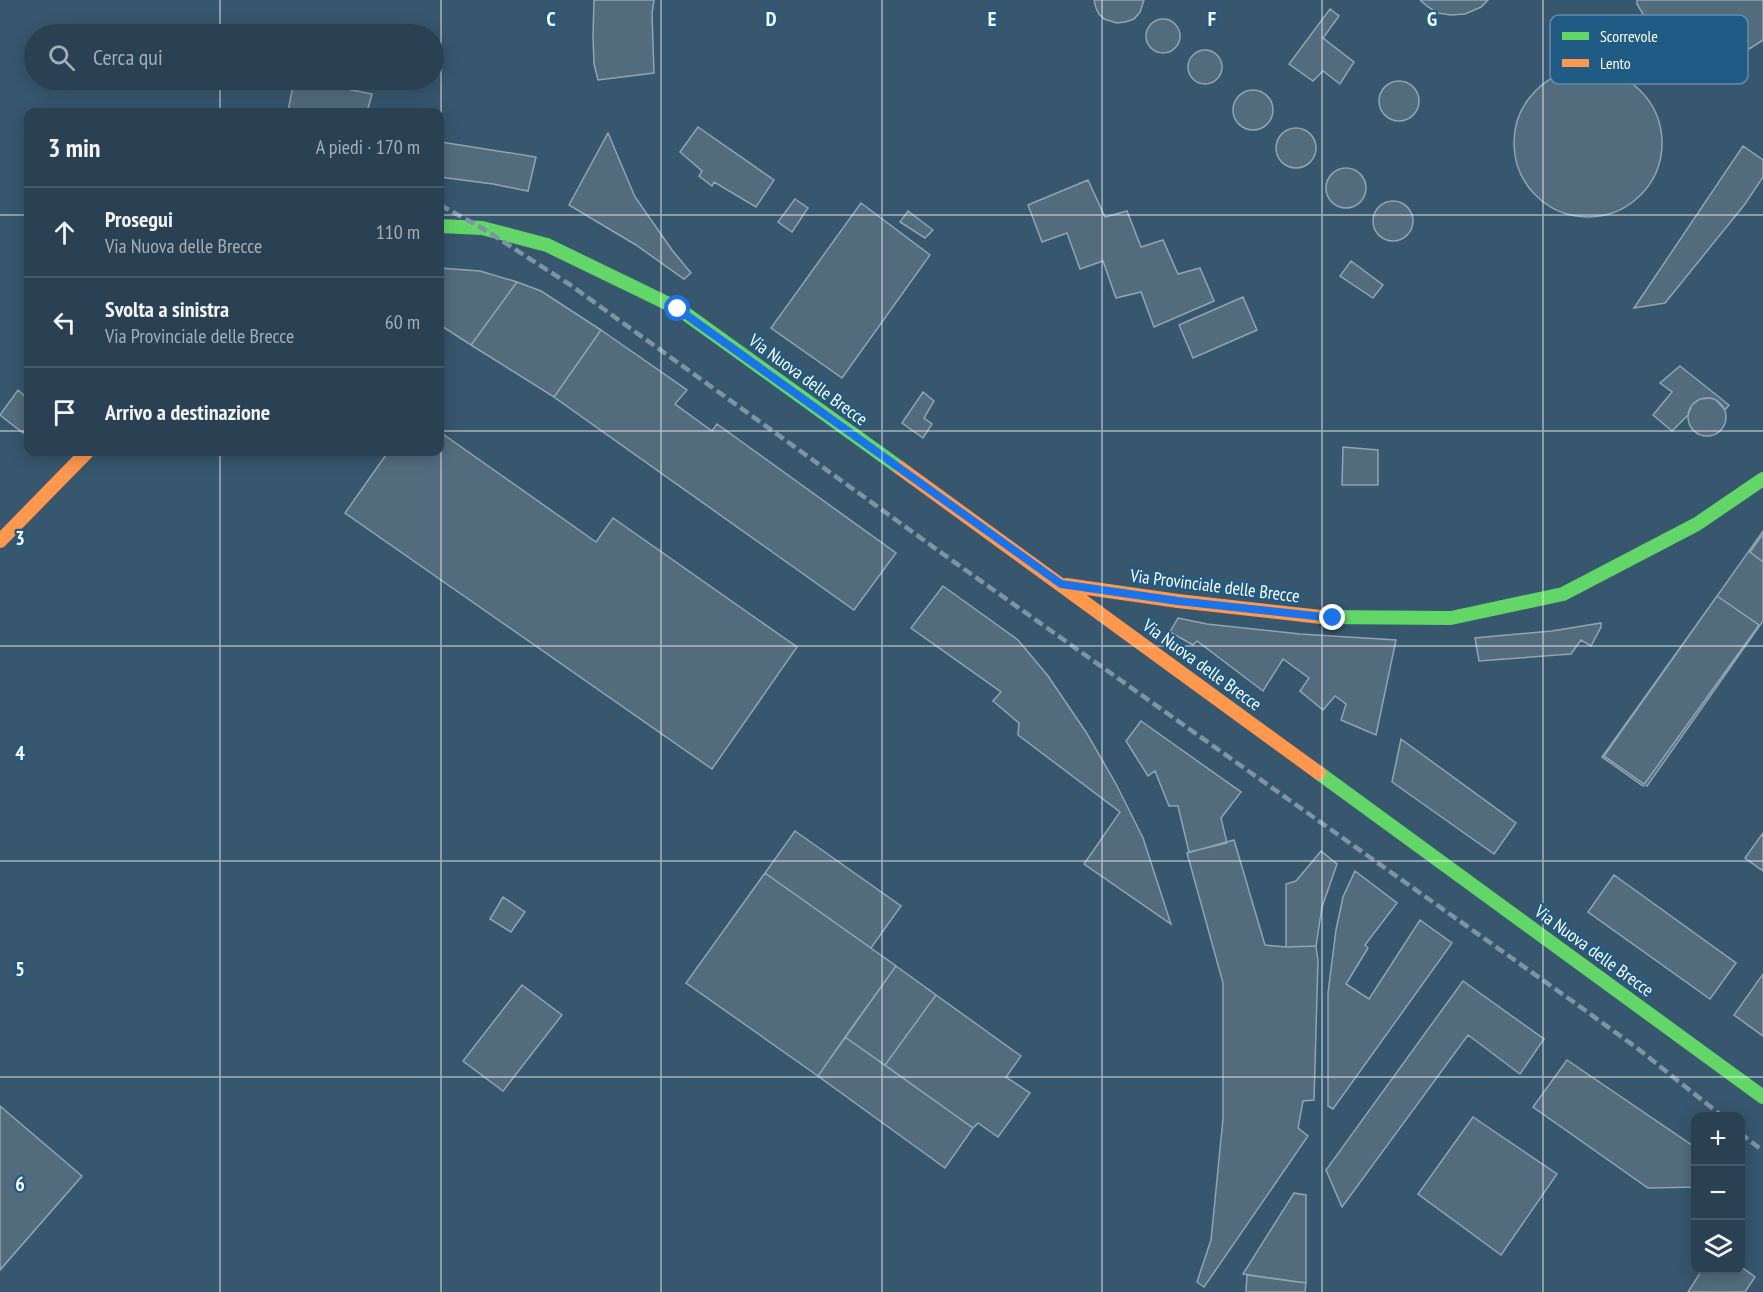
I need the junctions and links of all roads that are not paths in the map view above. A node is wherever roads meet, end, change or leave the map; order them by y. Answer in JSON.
{"nodes":[{"id":1,"x":444,"y":226,"type":"edge"},
{"id":2,"x":83,"y":456,"type":"edge"},
{"id":3,"x":1763,"y":478,"type":"edge"},
{"id":4,"x":0,"y":542,"type":"edge"},
{"id":5,"x":1061,"y":584,"type":"junction"},
{"id":6,"x":1763,"y":1097,"type":"edge"}],
"edges":[{"from":1,"to":5,"type":"street","name":"Via Nuova delle Brecce"},
{"from":2,"to":4,"type":"street"},
{"from":3,"to":5,"type":"street","name":"Via Provinciale delle Brecce"},
{"from":5,"to":6,"type":"street","name":"Via Nuova delle Brecce"}]}
